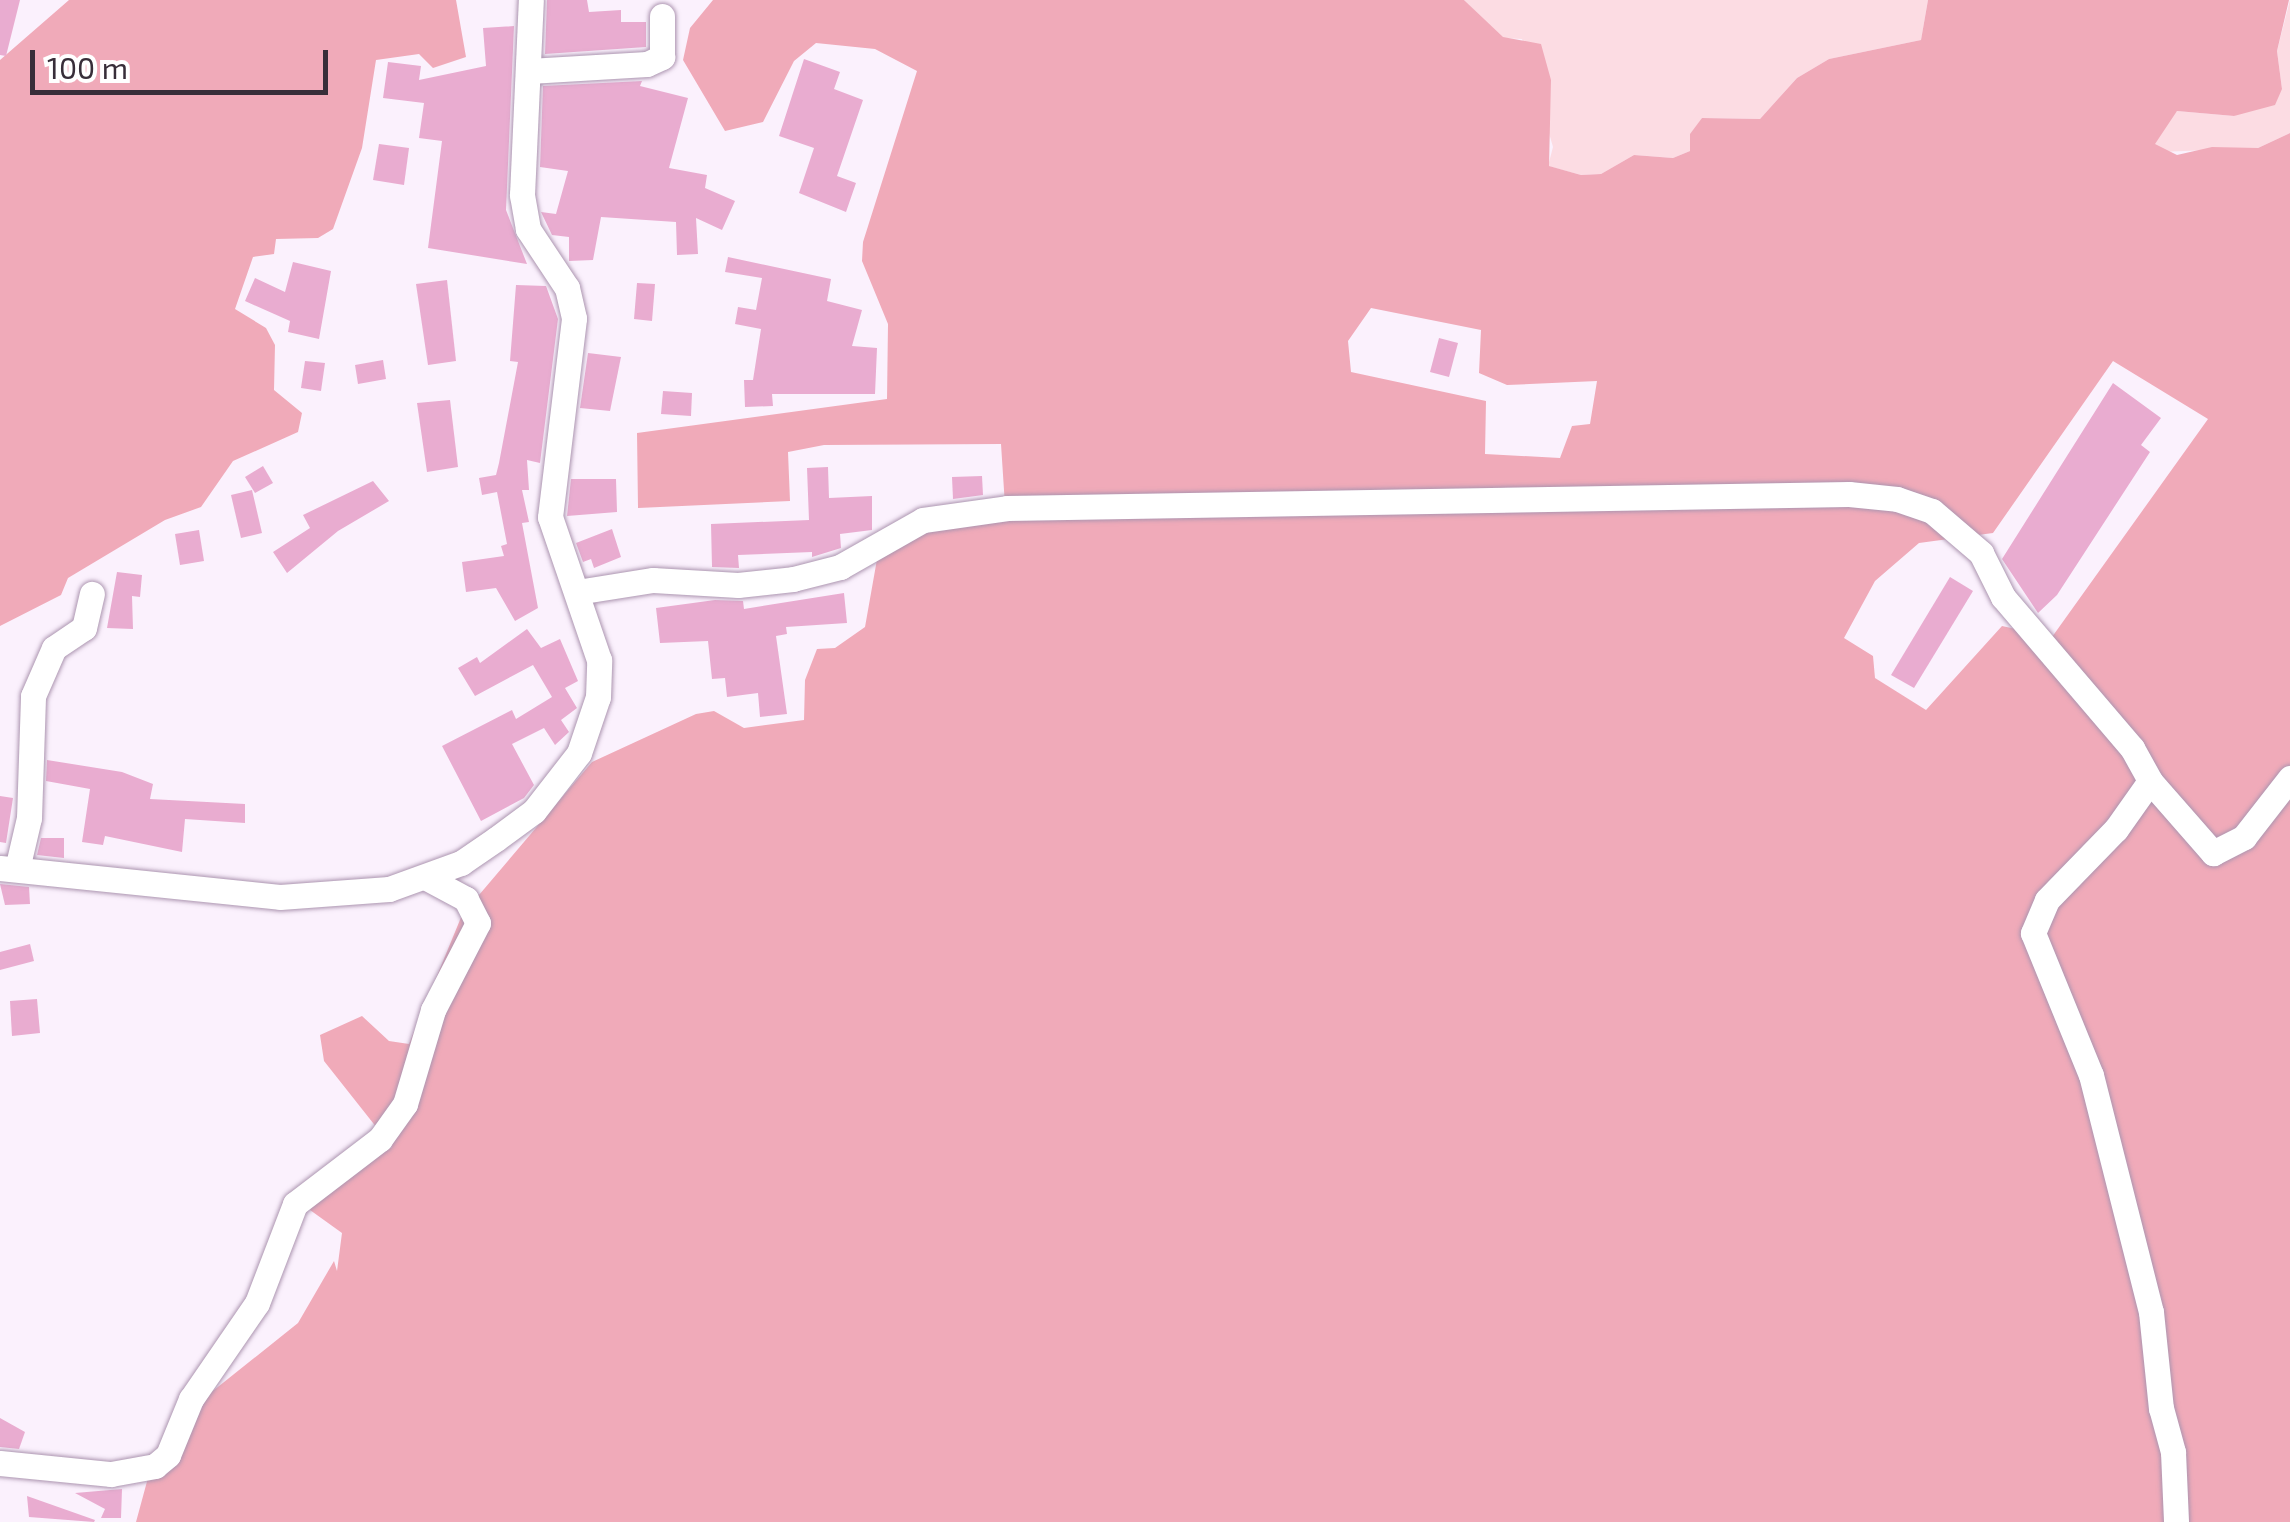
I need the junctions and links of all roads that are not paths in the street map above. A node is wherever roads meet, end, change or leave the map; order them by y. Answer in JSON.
{"nodes":[{"id":1,"x":531,"y":0,"type":"edge"},
{"id":2,"x":662,"y":16,"type":"dead end"},
{"id":3,"x":529,"y":70,"type":"junction"},
{"id":4,"x":577,"y":592,"type":"junction"},
{"id":5,"x":92,"y":594,"type":"dead end"},
{"id":6,"x":2290,"y":778,"type":"edge"},
{"id":7,"x":2150,"y":781,"type":"junction"},
{"id":8,"x":8,"y":869,"type":"edge"},
{"id":9,"x":428,"y":878,"type":"junction"},
{"id":10,"x":0,"y":1463,"type":"edge"},
{"id":11,"x":2176,"y":1522,"type":"edge"}],
"edges":[{"from":1,"to":3,"type":"street"},
{"from":2,"to":3,"type":"street"},
{"from":3,"to":4,"type":"street"},
{"from":4,"to":7,"type":"street"},
{"from":4,"to":9,"type":"street"},
{"from":5,"to":8,"type":"street"},
{"from":6,"to":7,"type":"street"},
{"from":7,"to":11,"type":"street"},
{"from":8,"to":9,"type":"street"},
{"from":9,"to":10,"type":"street"}]}
